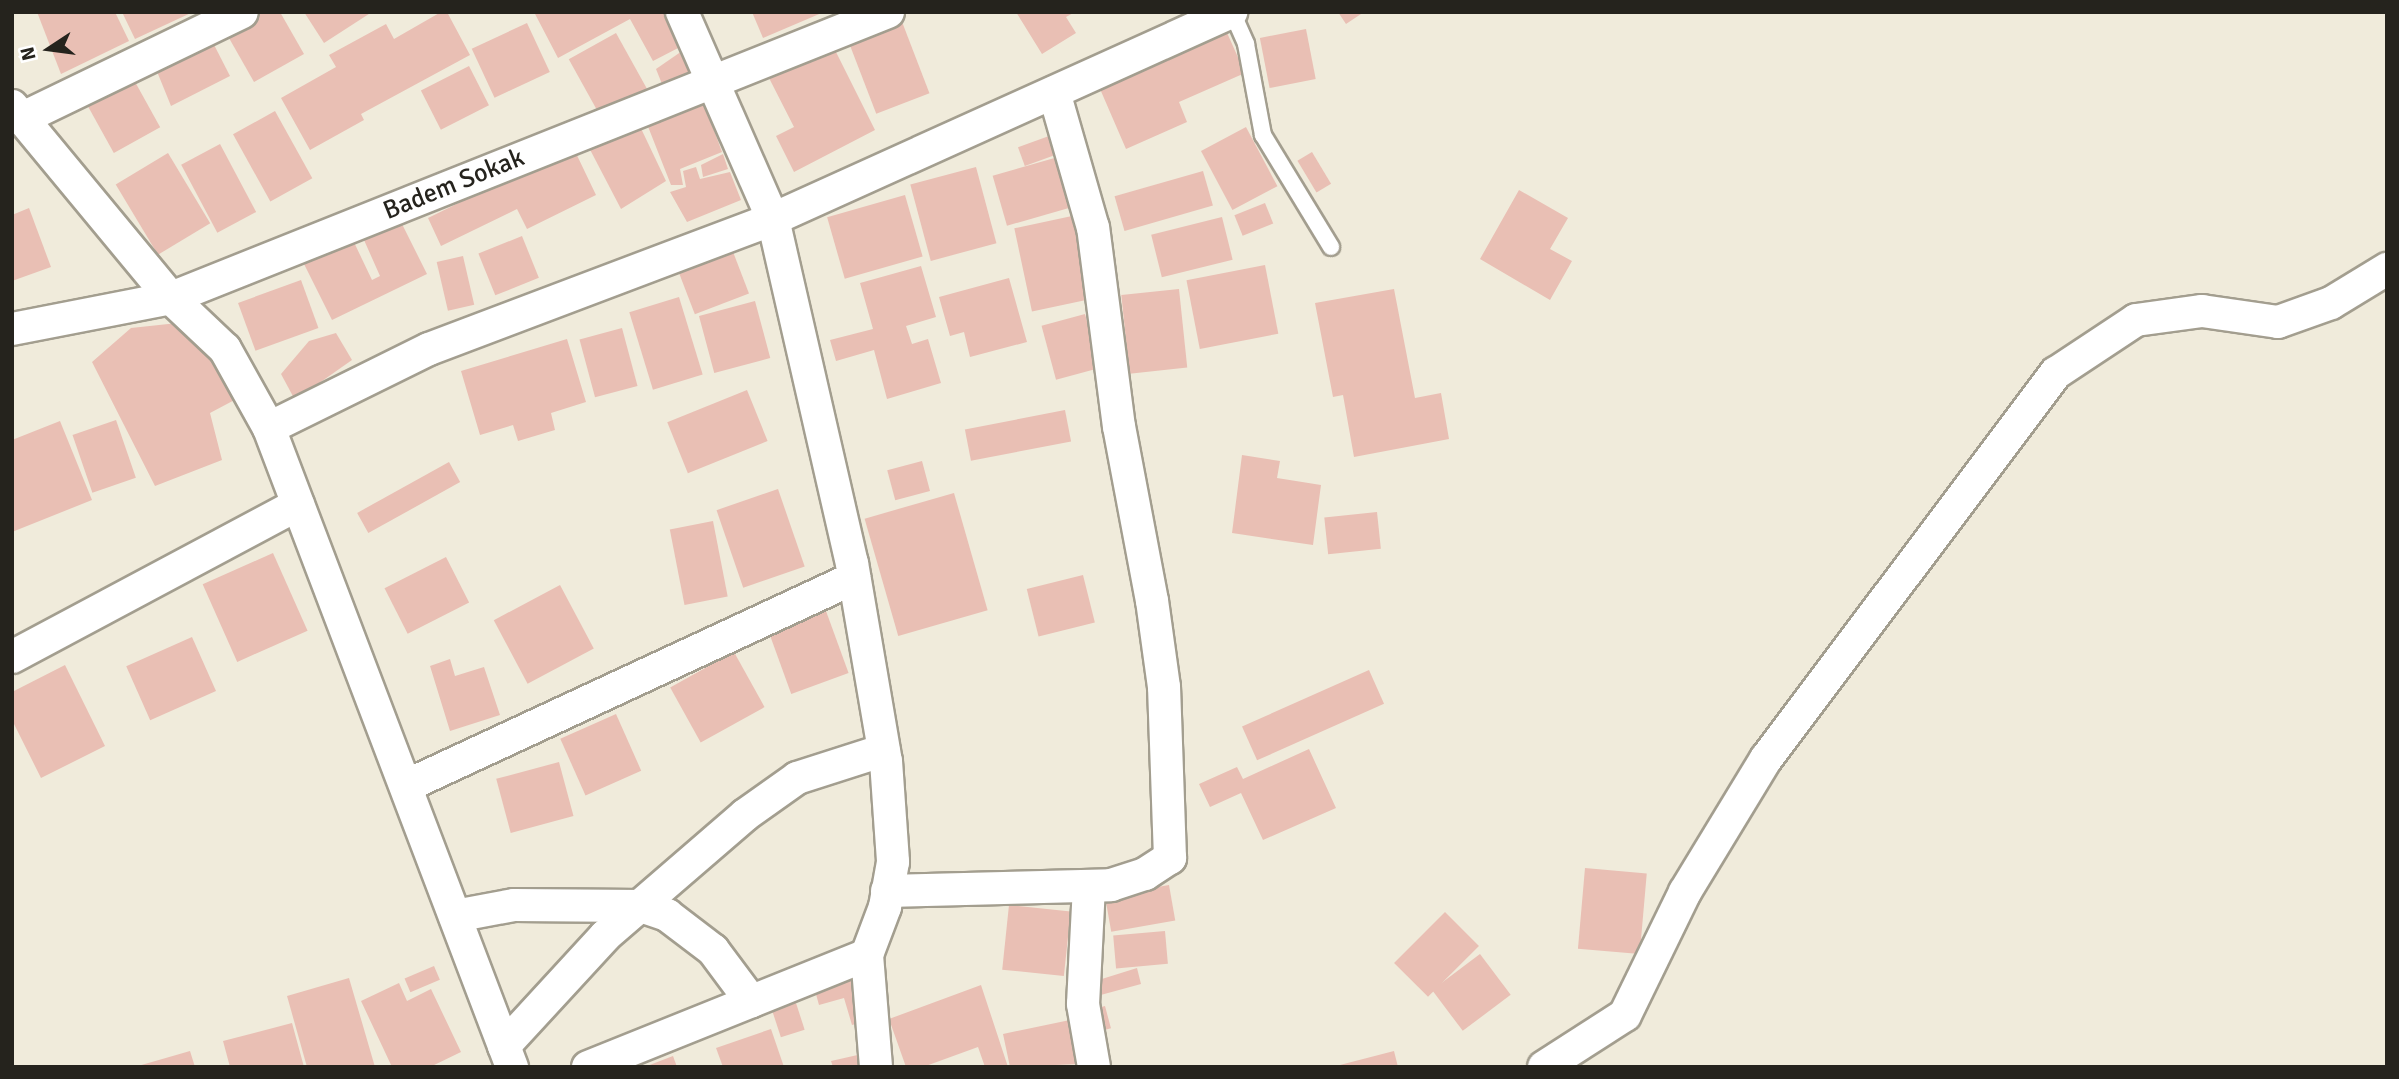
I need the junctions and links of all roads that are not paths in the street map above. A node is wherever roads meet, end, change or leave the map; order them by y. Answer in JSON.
{"nodes":[{"id":1,"x":242,"y":12,"type":"edge"},
{"id":2,"x":682,"y":12,"type":"edge"},
{"id":3,"x":888,"y":12,"type":"edge"},
{"id":4,"x":1231,"y":12,"type":"edge"},
{"id":5,"x":715,"y":80,"type":"junction"},
{"id":6,"x":1054,"y":92,"type":"junction"},
{"id":7,"x":18,"y":112,"type":"edge"},
{"id":8,"x":773,"y":219,"type":"junction"},
{"id":9,"x":1331,"y":247,"type":"dead end"},
{"id":10,"x":2387,"y":269,"type":"edge"},
{"id":11,"x":171,"y":298,"type":"junction"},
{"id":12,"x":12,"y":329,"type":"edge"},
{"id":13,"x":269,"y":428,"type":"junction"},
{"id":14,"x":298,"y":504,"type":"junction"},
{"id":15,"x":854,"y":578,"type":"junction"},
{"id":16,"x":12,"y":657,"type":"edge"},
{"id":17,"x":884,"y":750,"type":"junction"},
{"id":18,"x":406,"y":786,"type":"junction"},
{"id":19,"x":1089,"y":886,"type":"junction"},
{"id":20,"x":887,"y":891,"type":"junction"},
{"id":21,"x":641,"y":906,"type":"junction"},
{"id":22,"x":454,"y":916,"type":"junction"},
{"id":23,"x":867,"y":955,"type":"junction"},
{"id":24,"x":751,"y":1001,"type":"junction"},
{"id":25,"x":505,"y":1060,"type":"edge"},
{"id":26,"x":588,"y":1067,"type":"edge"},
{"id":27,"x":876,"y":1067,"type":"edge"},
{"id":28,"x":1094,"y":1067,"type":"edge"},
{"id":29,"x":1544,"y":1067,"type":"edge"}],
"edges":[{"from":1,"to":7,"type":"street"},
{"from":2,"to":5,"type":"street"},
{"from":3,"to":5,"type":"street","name":"Badem Sokak"},
{"from":4,"to":6,"type":"street"},
{"from":4,"to":9,"type":"lane"},
{"from":5,"to":8,"type":"street"},
{"from":5,"to":11,"type":"street","name":"Badem Sokak"},
{"from":6,"to":8,"type":"street"},
{"from":6,"to":19,"type":"street"},
{"from":7,"to":11,"type":"street"},
{"from":8,"to":13,"type":"street"},
{"from":8,"to":15,"type":"street"},
{"from":10,"to":29,"type":"street"},
{"from":11,"to":12,"type":"street","name":"Badem Sokak"},
{"from":11,"to":13,"type":"street"},
{"from":13,"to":14,"type":"street"},
{"from":14,"to":16,"type":"street"},
{"from":14,"to":18,"type":"street"},
{"from":15,"to":17,"type":"street"},
{"from":15,"to":18,"type":"street"},
{"from":17,"to":20,"type":"street"},
{"from":17,"to":21,"type":"street"},
{"from":18,"to":22,"type":"street"},
{"from":19,"to":20,"type":"street"},
{"from":19,"to":28,"type":"street"},
{"from":20,"to":23,"type":"street"},
{"from":21,"to":22,"type":"street"},
{"from":21,"to":24,"type":"street"},
{"from":21,"to":25,"type":"street"},
{"from":22,"to":25,"type":"street"},
{"from":23,"to":24,"type":"street"},
{"from":23,"to":27,"type":"street"},
{"from":24,"to":26,"type":"street"}]}
